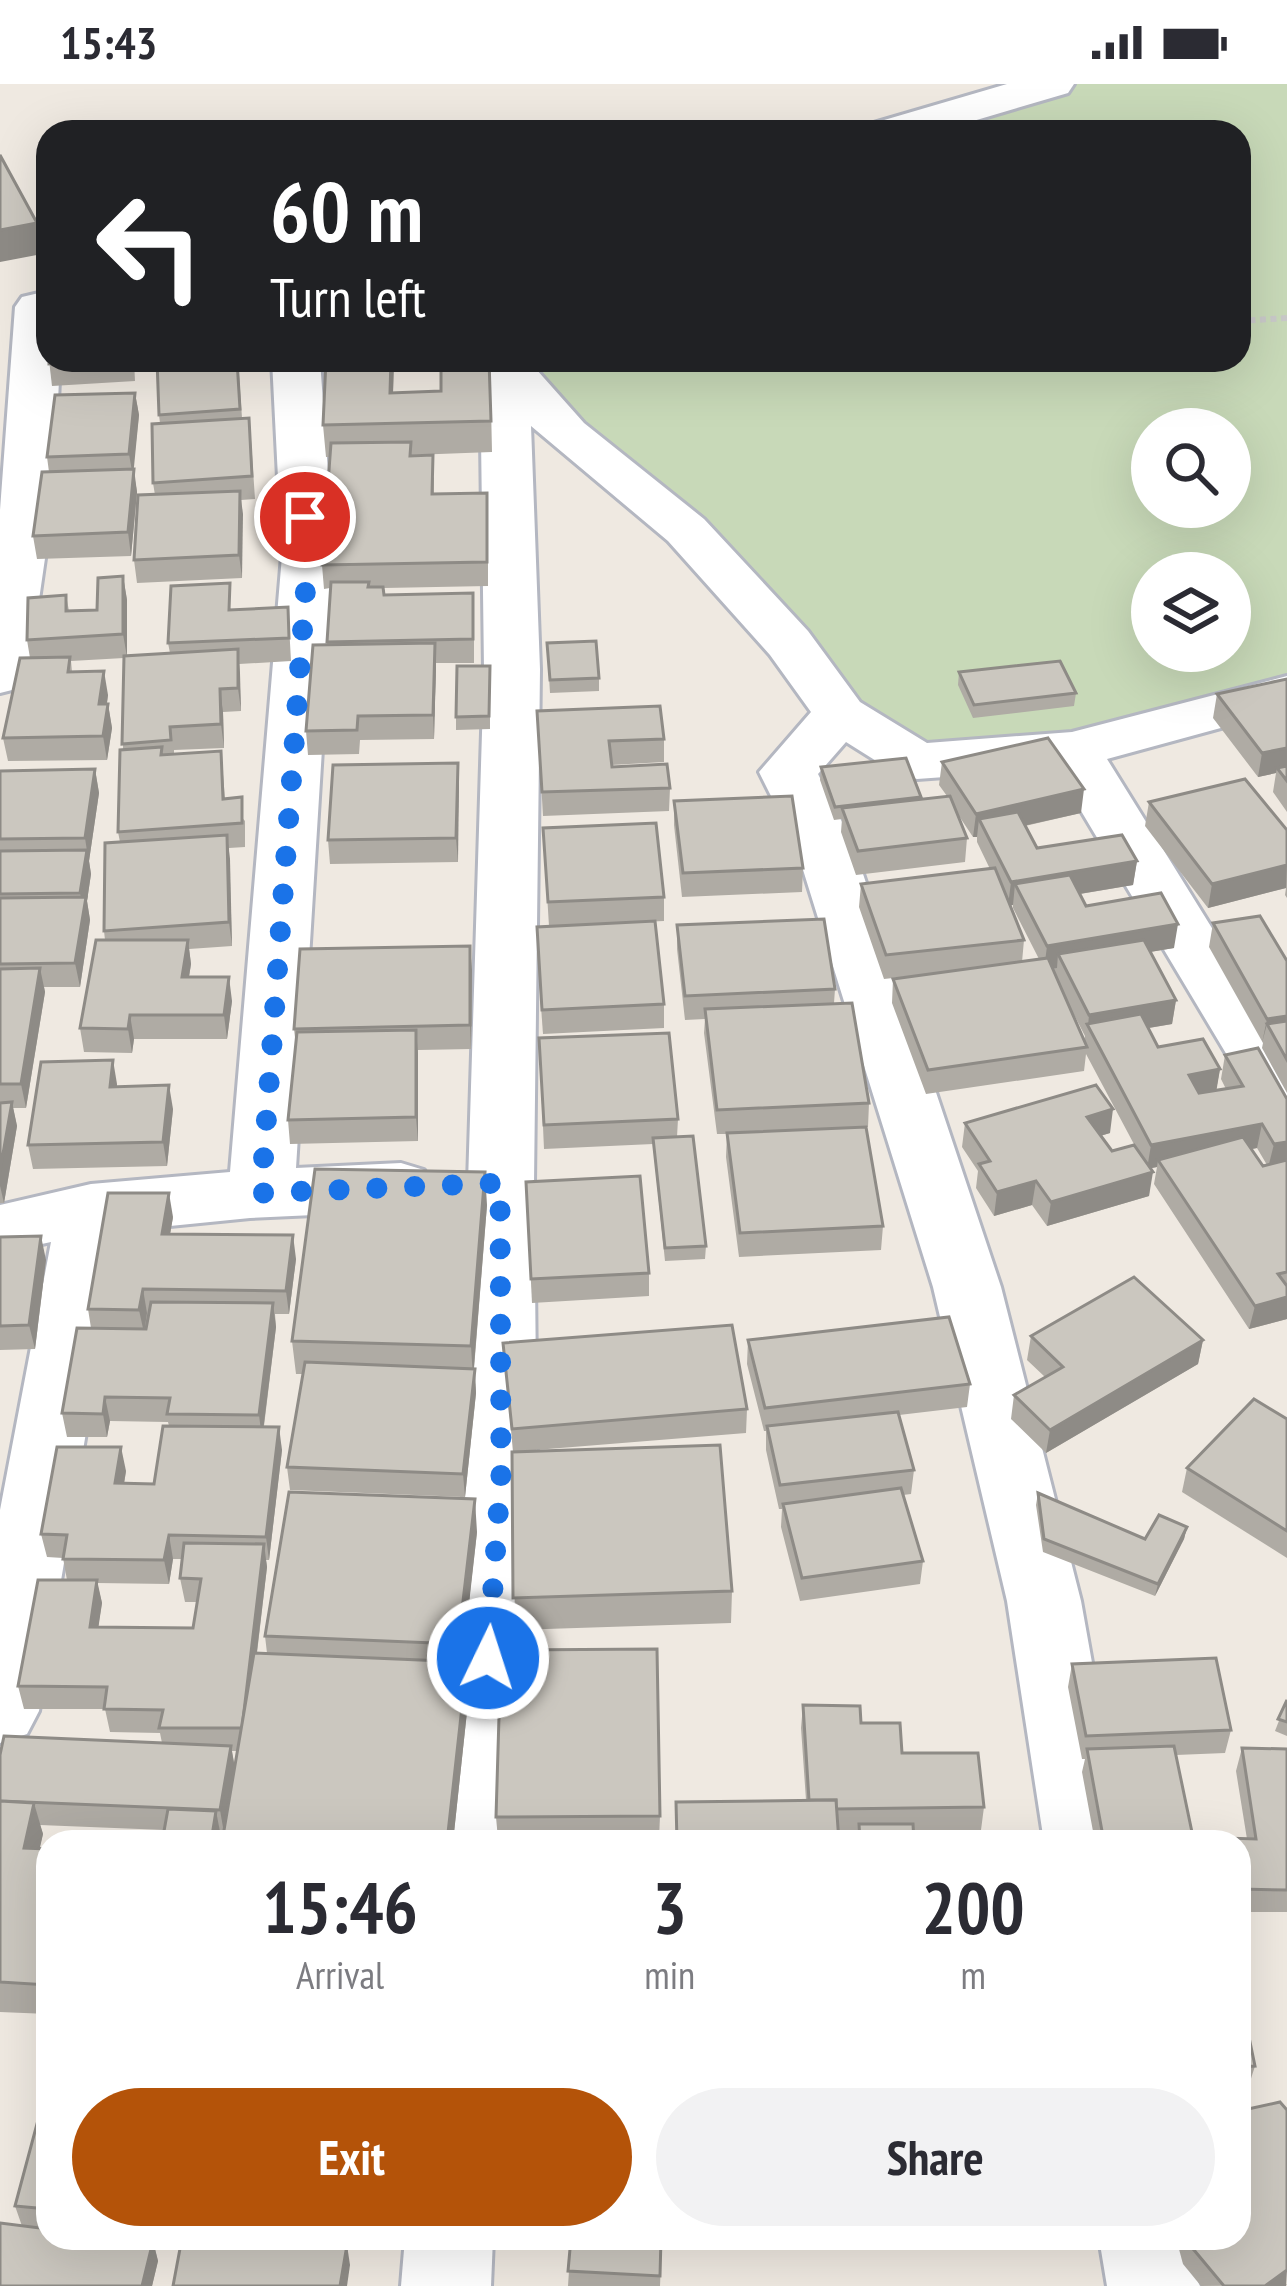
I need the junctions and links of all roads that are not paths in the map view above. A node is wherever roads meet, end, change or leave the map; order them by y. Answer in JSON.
{"nodes":[{"id":1,"x":1053,"y":84,"type":"edge"},
{"id":2,"x":930,"y":120,"type":"edge"},
{"id":3,"x":29,"y":308,"type":"edge"},
{"id":4,"x":297,"y":372,"type":"edge"},
{"id":5,"x":505,"y":372,"type":"edge"},
{"id":6,"x":511,"y":372,"type":"edge"},
{"id":7,"x":0,"y":676,"type":"edge"},
{"id":8,"x":1287,"y":693,"type":"edge"},
{"id":9,"x":841,"y":713,"type":"junction"},
{"id":10,"x":1073,"y":750,"type":"junction"},
{"id":11,"x":1287,"y":1100,"type":"edge"},
{"id":12,"x":500,"y":1183,"type":"junction"},
{"id":13,"x":261,"y":1193,"type":"junction"},
{"id":14,"x":91,"y":1208,"type":"junction"},
{"id":15,"x":0,"y":1229,"type":"edge"},
{"id":16,"x":0,"y":1712,"type":"edge"},
{"id":17,"x":477,"y":1830,"type":"edge"},
{"id":18,"x":1082,"y":1830,"type":"edge"},
{"id":19,"x":448,"y":2250,"type":"edge"},
{"id":20,"x":1144,"y":2250,"type":"edge"},
{"id":21,"x":446,"y":2286,"type":"edge"},
{"id":22,"x":1155,"y":2286,"type":"edge"}],
"edges":[{"from":1,"to":2,"type":"street"},
{"from":3,"to":7,"type":"street"},
{"from":4,"to":13,"type":"street"},
{"from":5,"to":12,"type":"street"},
{"from":6,"to":9,"type":"street"},
{"from":8,"to":10,"type":"street"},
{"from":9,"to":10,"type":"street"},
{"from":9,"to":18,"type":"street"},
{"from":10,"to":11,"type":"street"},
{"from":12,"to":13,"type":"street"},
{"from":12,"to":17,"type":"street"},
{"from":13,"to":14,"type":"street"},
{"from":14,"to":15,"type":"street"},
{"from":14,"to":16,"type":"street"},
{"from":19,"to":21,"type":"street"},
{"from":20,"to":22,"type":"street"}]}
